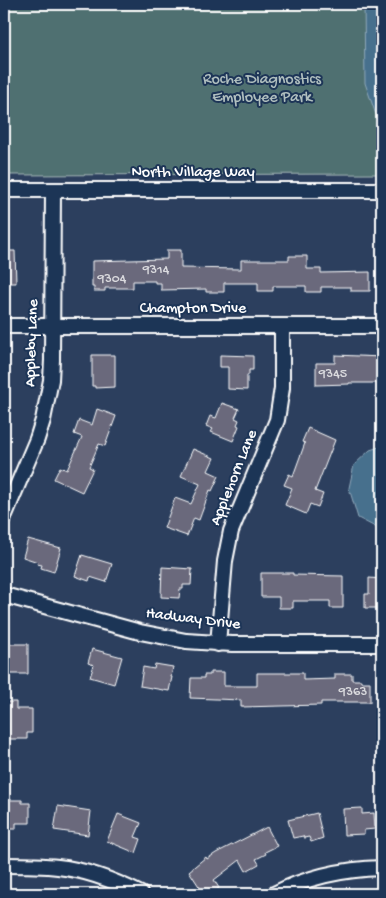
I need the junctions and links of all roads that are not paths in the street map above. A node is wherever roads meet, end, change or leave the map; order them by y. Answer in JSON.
{"nodes":[{"id":1,"x":4,"y":190,"type":"edge"},
{"id":2,"x":382,"y":190,"type":"edge"},
{"id":3,"x":53,"y":191,"type":"junction"},
{"id":4,"x":4,"y":326,"type":"edge"},
{"id":5,"x":52,"y":326,"type":"junction"},
{"id":6,"x":282,"y":326,"type":"junction"},
{"id":7,"x":382,"y":326,"type":"edge"},
{"id":8,"x":4,"y":517,"type":"edge"},
{"id":9,"x":4,"y":595,"type":"edge"},
{"id":10,"x":218,"y":644,"type":"junction"},
{"id":11,"x":382,"y":644,"type":"edge"},
{"id":12,"x":4,"y":865,"type":"edge"},
{"id":13,"x":382,"y":868,"type":"edge"},
{"id":14,"x":141,"y":894,"type":"edge"},
{"id":15,"x":274,"y":894,"type":"edge"}],
"edges":[{"from":1,"to":3,"type":"street","name":"North Village Way"},
{"from":2,"to":3,"type":"street","name":"North Village Way"},
{"from":3,"to":5,"type":"street","name":"Appleby Lane"},
{"from":4,"to":5,"type":"street","name":"Champton Drive"},
{"from":5,"to":6,"type":"street","name":"Champton Drive"},
{"from":5,"to":8,"type":"street","name":"Appleby Lane"},
{"from":6,"to":7,"type":"street","name":"Champton Drive"},
{"from":6,"to":10,"type":"street","name":"Applehorn Lane"},
{"from":9,"to":10,"type":"street","name":"Hadway Drive"},
{"from":10,"to":11,"type":"street","name":"Hadway Drive"},
{"from":12,"to":14,"type":"street"},
{"from":13,"to":15,"type":"street"}]}
